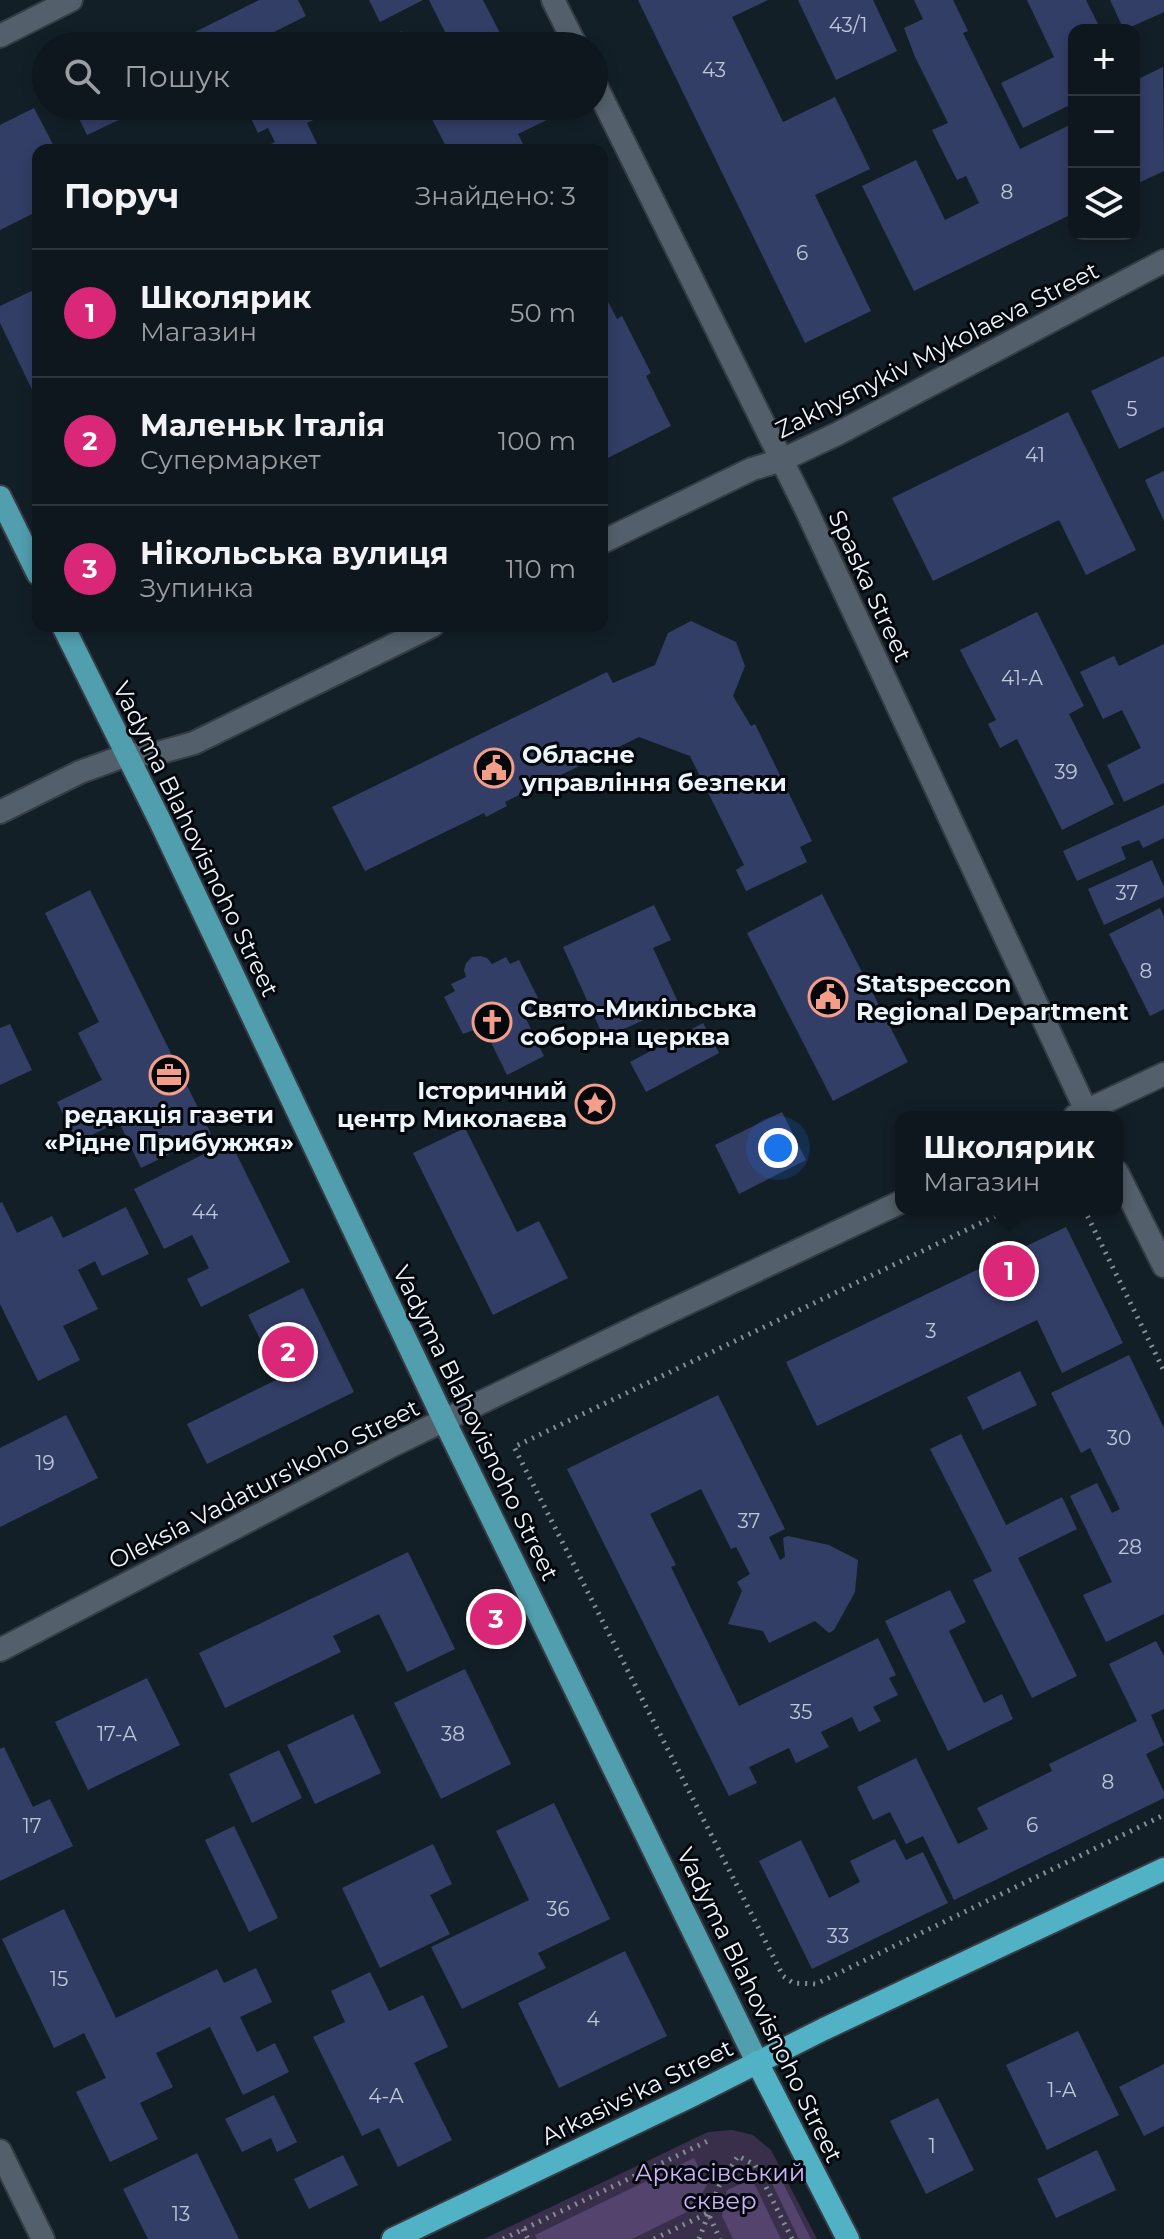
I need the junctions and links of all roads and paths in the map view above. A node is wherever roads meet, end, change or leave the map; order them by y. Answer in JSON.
{"nodes":[{"id":1,"x":71,"y":0,"type":"edge"},
{"id":2,"x":553,"y":0,"type":"edge"},
{"id":3,"x":569,"y":32,"type":"edge"},
{"id":4,"x":0,"y":36,"type":"edge"},
{"id":5,"x":608,"y":110,"type":"edge"},
{"id":6,"x":1164,"y":261,"type":"edge"},
{"id":7,"x":782,"y":460,"type":"junction"},
{"id":8,"x":0,"y":497,"type":"edge"},
{"id":9,"x":608,"y":539,"type":"edge"},
{"id":10,"x":32,"y":562,"type":"edge"},
{"id":11,"x":66,"y":632,"type":"edge"},
{"id":12,"x":420,"y":632,"type":"edge"},
{"id":13,"x":127,"y":755,"type":"junction"},
{"id":14,"x":0,"y":812,"type":"edge"},
{"id":15,"x":1164,"y":1074,"type":"edge"},
{"id":16,"x":1081,"y":1111,"type":"edge"},
{"id":17,"x":1091,"y":1111,"type":"edge"},
{"id":18,"x":1123,"y":1184,"type":"edge"},
{"id":19,"x":895,"y":1205,"type":"edge"},
{"id":20,"x":997,"y":1215,"type":"edge"},
{"id":21,"x":1087,"y":1215,"type":"edge"},
{"id":22,"x":1164,"y":1266,"type":"edge"},
{"id":23,"x":1164,"y":1371,"type":"edge"},
{"id":24,"x":444,"y":1420,"type":"junction"},
{"id":25,"x":0,"y":1650,"type":"edge"},
{"id":26,"x":1164,"y":1815,"type":"edge"},
{"id":27,"x":1164,"y":1869,"type":"edge"},
{"id":28,"x":757,"y":2062,"type":"junction"},
{"id":29,"x":712,"y":2139,"type":"dead end"},
{"id":30,"x":0,"y":2151,"type":"edge"},
{"id":31,"x":708,"y":2213,"type":"junction"},
{"id":32,"x":523,"y":2229,"type":"junction"},
{"id":33,"x":43,"y":2239,"type":"edge"},
{"id":34,"x":393,"y":2239,"type":"edge"},
{"id":35,"x":503,"y":2239,"type":"edge"},
{"id":36,"x":528,"y":2239,"type":"edge"},
{"id":37,"x":654,"y":2239,"type":"edge"},
{"id":38,"x":699,"y":2239,"type":"edge"},
{"id":39,"x":720,"y":2239,"type":"edge"},
{"id":40,"x":792,"y":2239,"type":"edge"},
{"id":41,"x":848,"y":2239,"type":"edge"}],
"edges":[{"from":1,"to":4,"type":"street"},
{"from":2,"to":3,"type":"street"},
{"from":5,"to":7,"type":"street","name":"Spaska Street"},
{"from":6,"to":7,"type":"street","name":"Zakhysnykiv Mykolaeva Street"},
{"from":7,"to":9,"type":"street","name":"Zakhysnykiv Mykolaeva Street"},
{"from":7,"to":16,"type":"street","name":"Spaska Street"},
{"from":8,"to":10,"type":"main road"},
{"from":11,"to":13,"type":"main road","name":"Vadyma Blahovisnoho Street"},
{"from":12,"to":13,"type":"street"},
{"from":13,"to":14,"type":"street"},
{"from":13,"to":24,"type":"main road","name":"Vadyma Blahovisnoho Street"},
{"from":15,"to":17,"type":"street"},
{"from":18,"to":22,"type":"street"},
{"from":19,"to":24,"type":"street","name":"Oleksia Vadaturs'koho Street"},
{"from":20,"to":26,"type":"path"},
{"from":21,"to":23,"type":"path"},
{"from":24,"to":25,"type":"street","name":"Oleksia Vadaturs'koho Street"},
{"from":24,"to":28,"type":"main road","name":"Vadyma Blahovisnoho Street"},
{"from":27,"to":28,"type":"highway","name":"Arkasivs'ka Street"},
{"from":28,"to":34,"type":"highway","name":"Arkasivs'ka Street"},
{"from":28,"to":41,"type":"highway","name":"Vadyma Blahovisnoho Street"},
{"from":29,"to":32,"type":"path"},
{"from":30,"to":33,"type":"street"},
{"from":31,"to":37,"type":"path"},
{"from":31,"to":38,"type":"path"},
{"from":31,"to":39,"type":"path"},
{"from":31,"to":40,"type":"path"},
{"from":32,"to":35,"type":"path"},
{"from":32,"to":36,"type":"path"}]}
